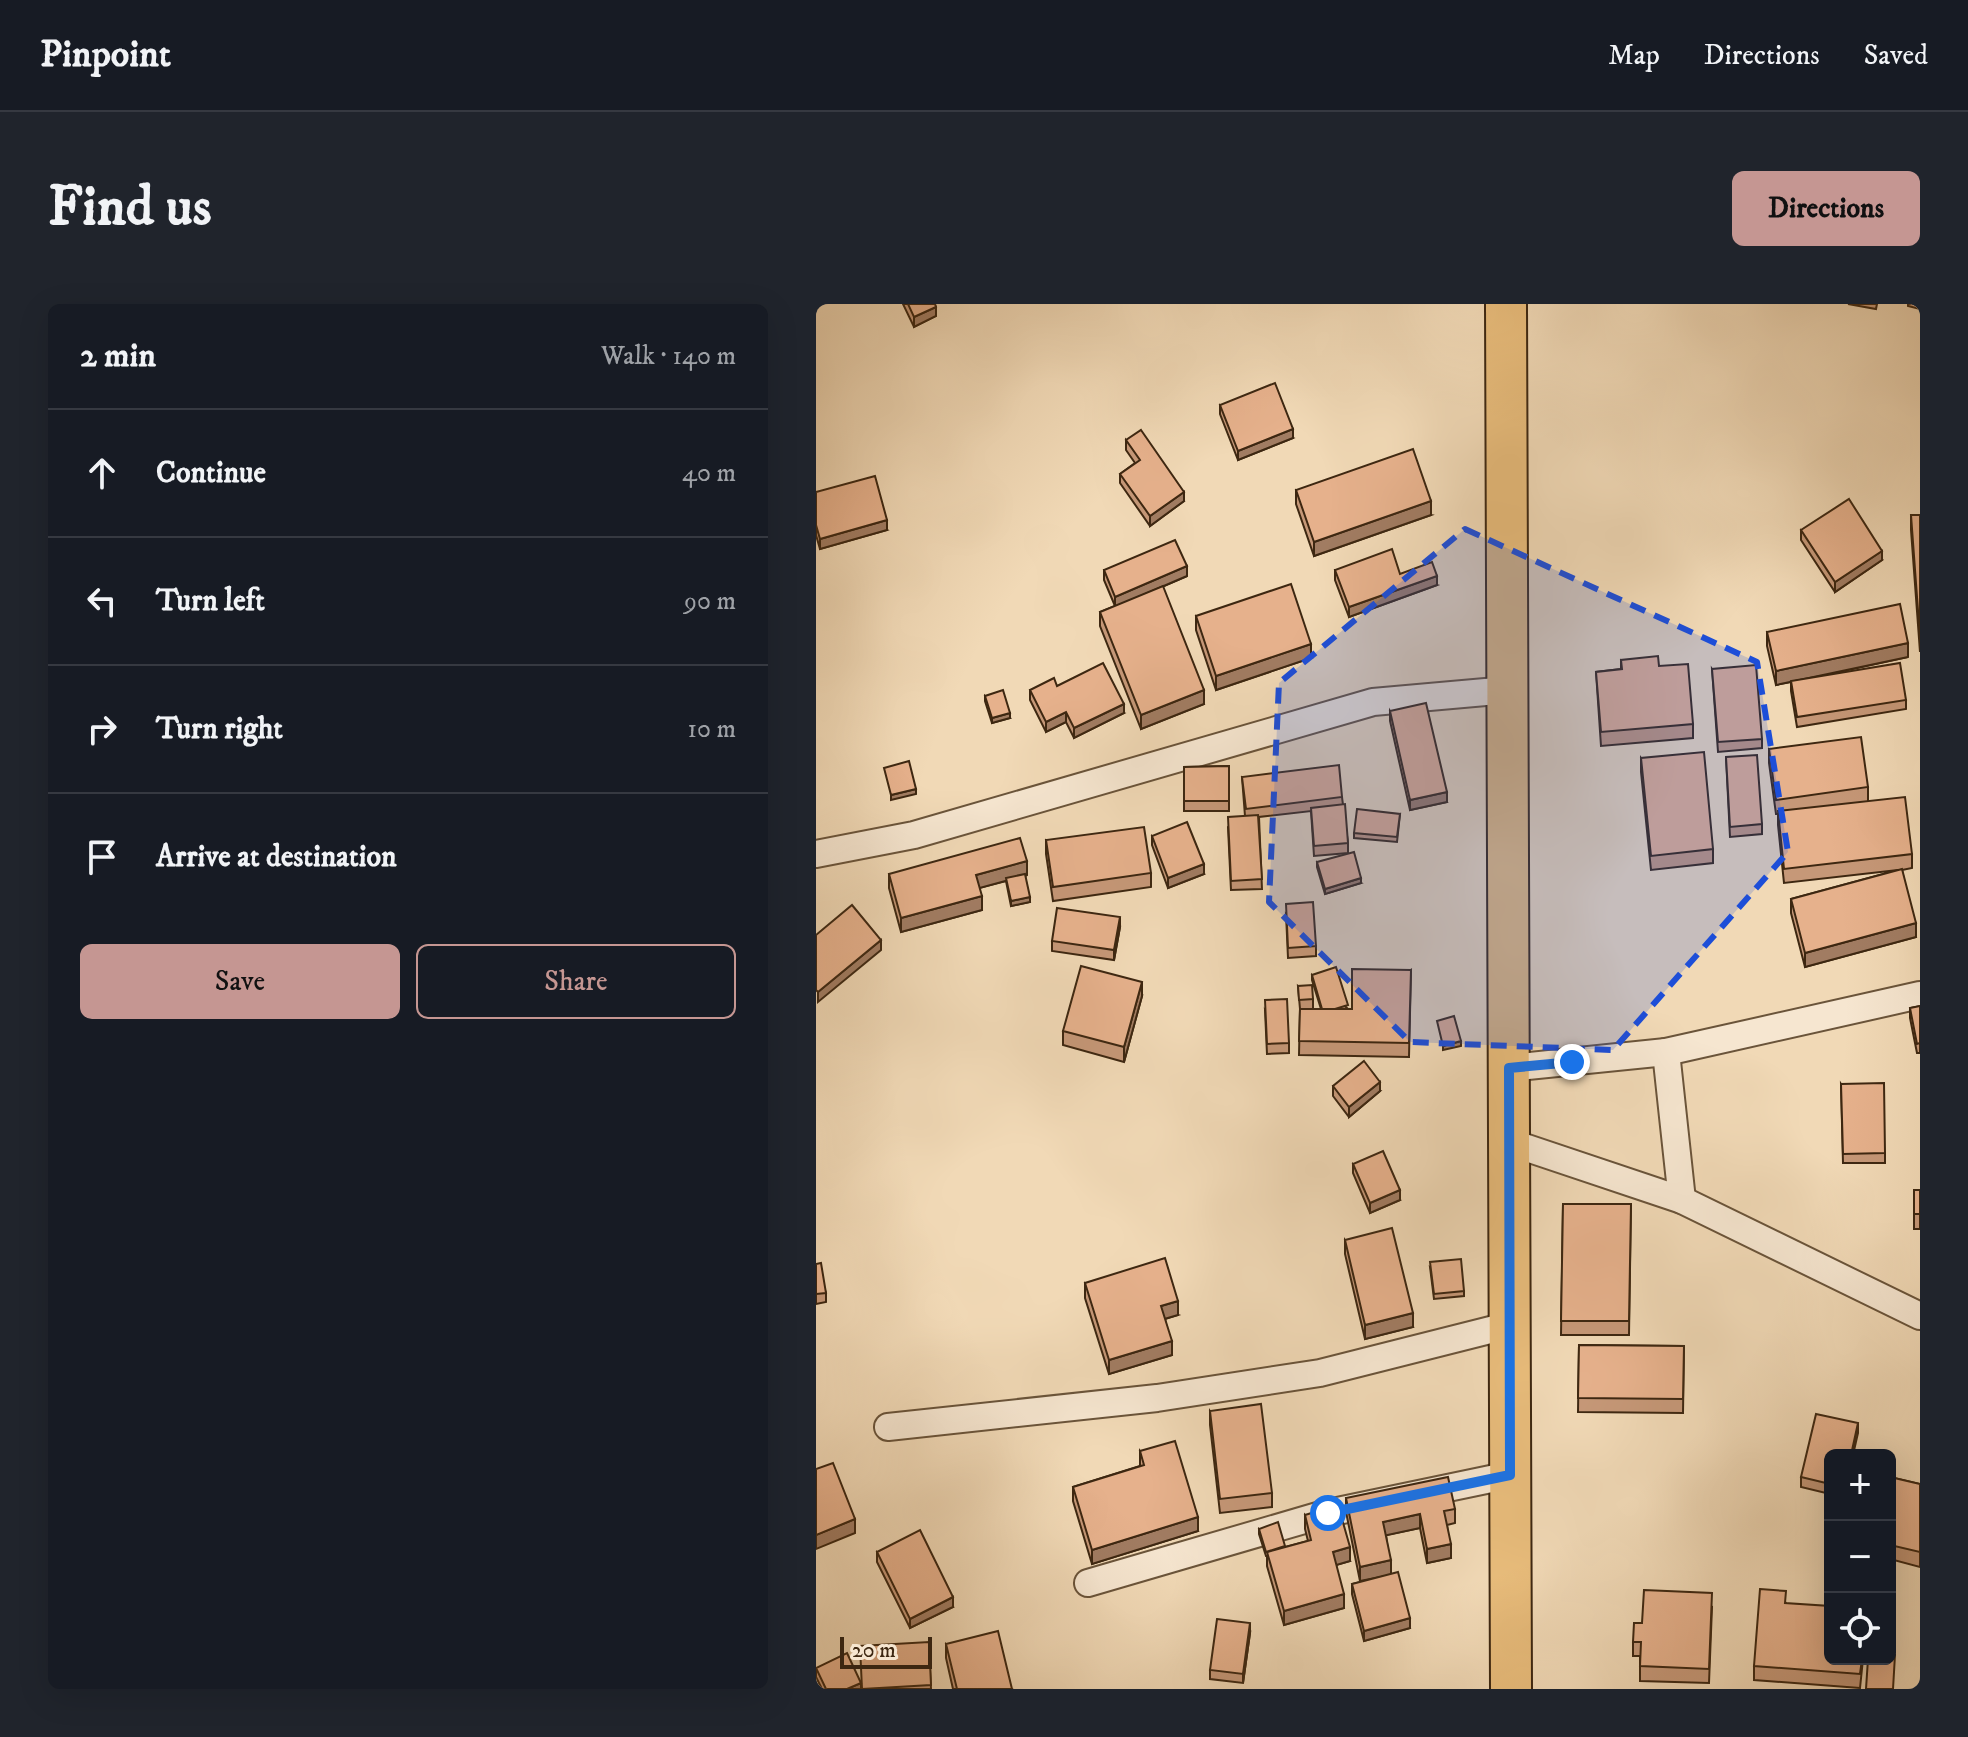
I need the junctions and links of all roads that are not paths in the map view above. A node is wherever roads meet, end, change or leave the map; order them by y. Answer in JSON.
{"nodes":[{"id":1,"x":1506,"y":304,"type":"edge"},
{"id":2,"x":1508,"y":690,"type":"junction"},
{"id":3,"x":816,"y":854,"type":"edge"},
{"id":4,"x":1920,"y":995,"type":"edge"},
{"id":5,"x":1666,"y":1052,"type":"junction"},
{"id":6,"x":1509,"y":1068,"type":"junction"},
{"id":7,"x":1509,"y":1142,"type":"junction"},
{"id":8,"x":1682,"y":1200,"type":"junction"},
{"id":9,"x":1920,"y":1316,"type":"edge"},
{"id":10,"x":1510,"y":1325,"type":"junction"},
{"id":11,"x":888,"y":1427,"type":"dead end"},
{"id":12,"x":1510,"y":1475,"type":"junction"},
{"id":13,"x":1088,"y":1583,"type":"dead end"},
{"id":14,"x":1511,"y":1689,"type":"edge"}],
"edges":[{"from":1,"to":2,"type":"main road"},
{"from":2,"to":3,"type":"street"},
{"from":2,"to":6,"type":"main road"},
{"from":4,"to":5,"type":"street"},
{"from":5,"to":6,"type":"street"},
{"from":5,"to":8,"type":"street"},
{"from":6,"to":7,"type":"main road"},
{"from":7,"to":8,"type":"street"},
{"from":7,"to":10,"type":"main road"},
{"from":8,"to":9,"type":"street"},
{"from":10,"to":11,"type":"street"},
{"from":10,"to":12,"type":"main road"},
{"from":12,"to":13,"type":"street"},
{"from":12,"to":14,"type":"main road"}]}
